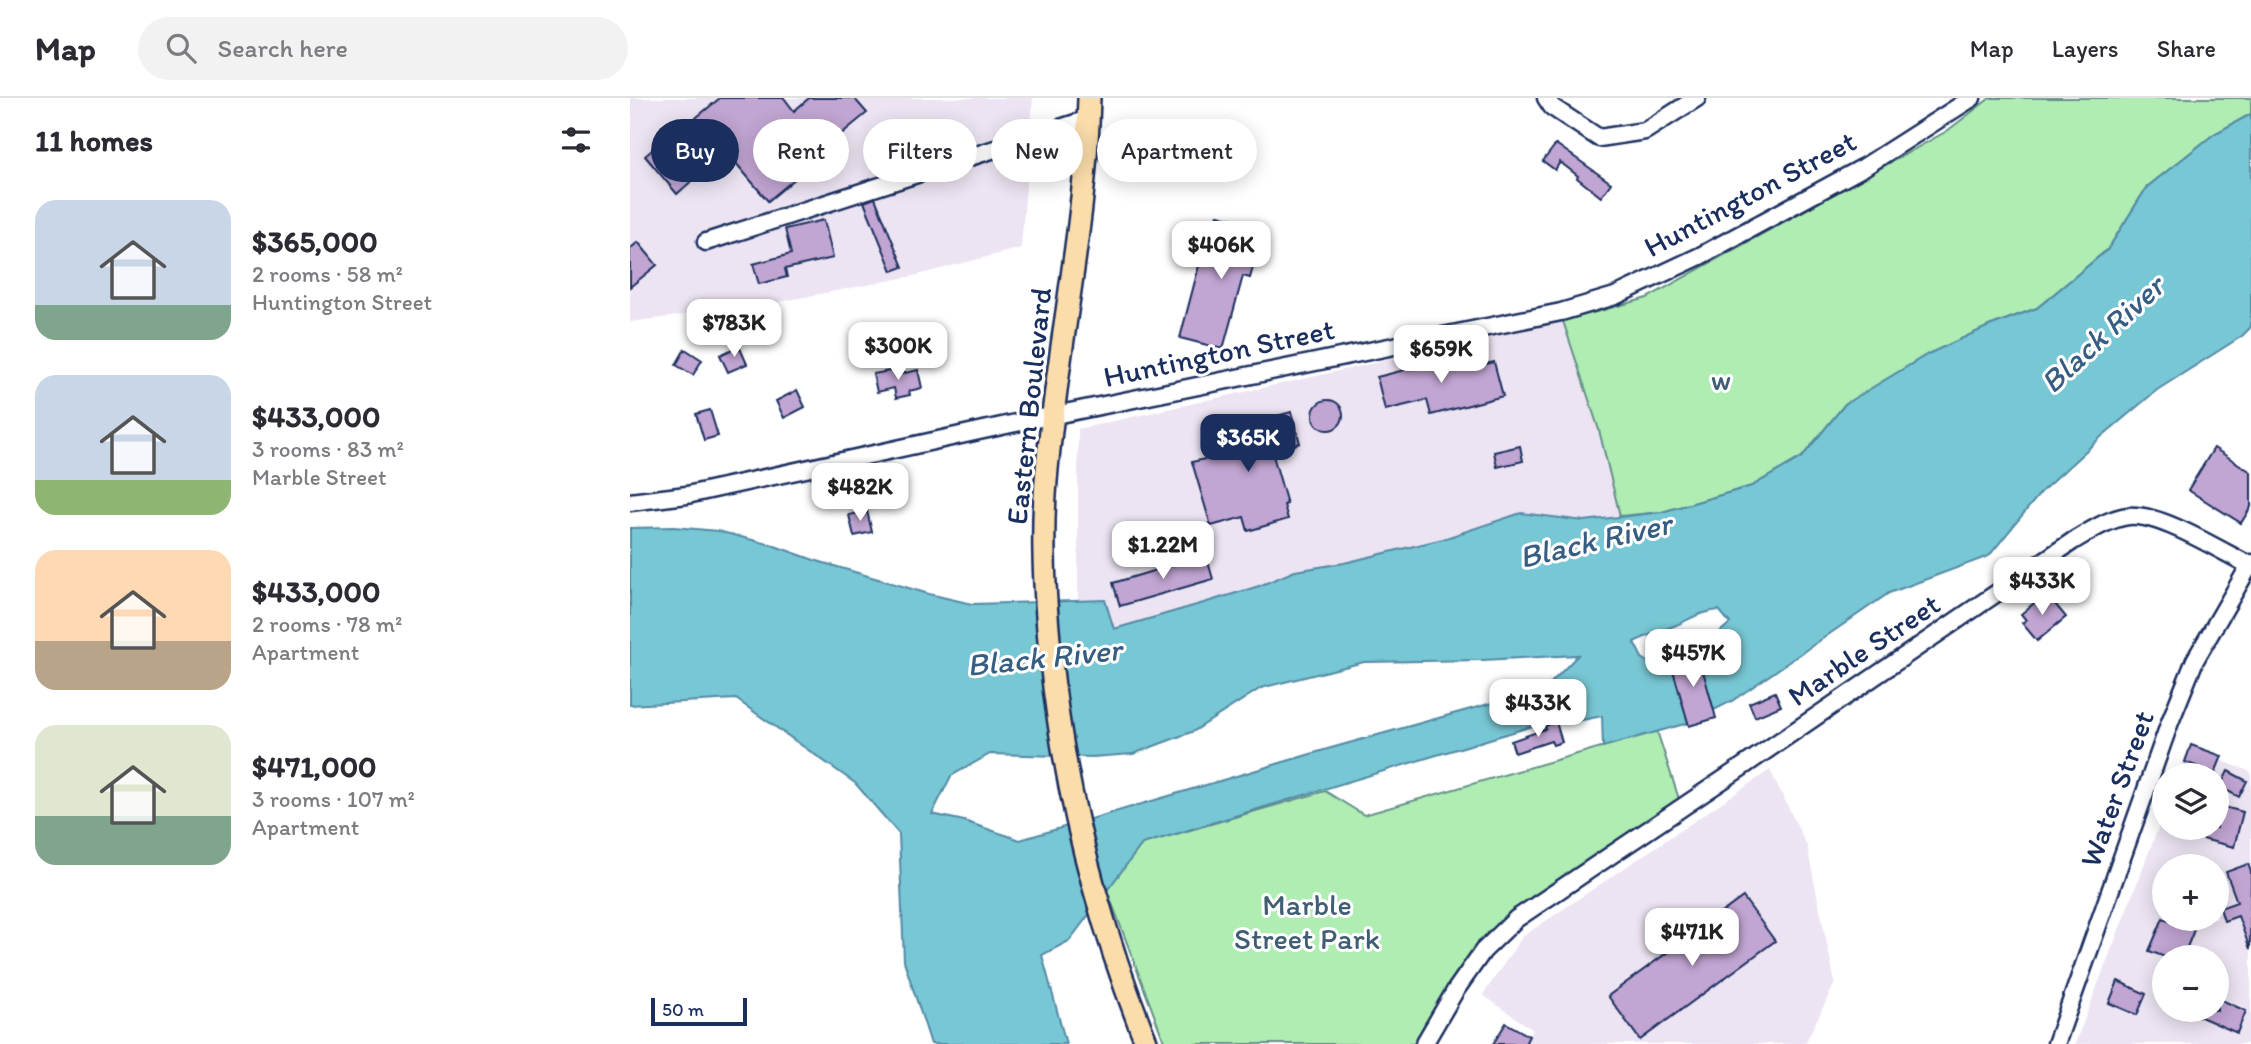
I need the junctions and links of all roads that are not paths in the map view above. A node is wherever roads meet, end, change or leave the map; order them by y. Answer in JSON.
{"nodes":[{"id":1,"x":1546,"y":98,"type":"edge"},
{"id":2,"x":1697,"y":98,"type":"edge"},
{"id":3,"x":1972,"y":98,"type":"edge"},
{"id":4,"x":1088,"y":109,"type":"edge"},
{"id":5,"x":706,"y":242,"type":"dead end"},
{"id":6,"x":1052,"y":416,"type":"junction"},
{"id":7,"x":633,"y":496,"type":"edge"},
{"id":8,"x":2250,"y":564,"type":"edge"},
{"id":9,"x":1147,"y":1044,"type":"edge"},
{"id":10,"x":1424,"y":1044,"type":"edge"},
{"id":11,"x":2056,"y":1044,"type":"edge"}],
"edges":[{"from":1,"to":2,"type":"street"},
{"from":3,"to":6,"type":"street","name":"Huntington Street"},
{"from":4,"to":5,"type":"street"},
{"from":4,"to":6,"type":"main road","name":"Eastern Boulevard"},
{"from":6,"to":7,"type":"street","name":"Huntington Street"},
{"from":6,"to":9,"type":"main road","name":"Eastern Boulevard"},
{"from":8,"to":10,"type":"street","name":"Marble Street"},
{"from":8,"to":11,"type":"street","name":"Water Street"}]}
